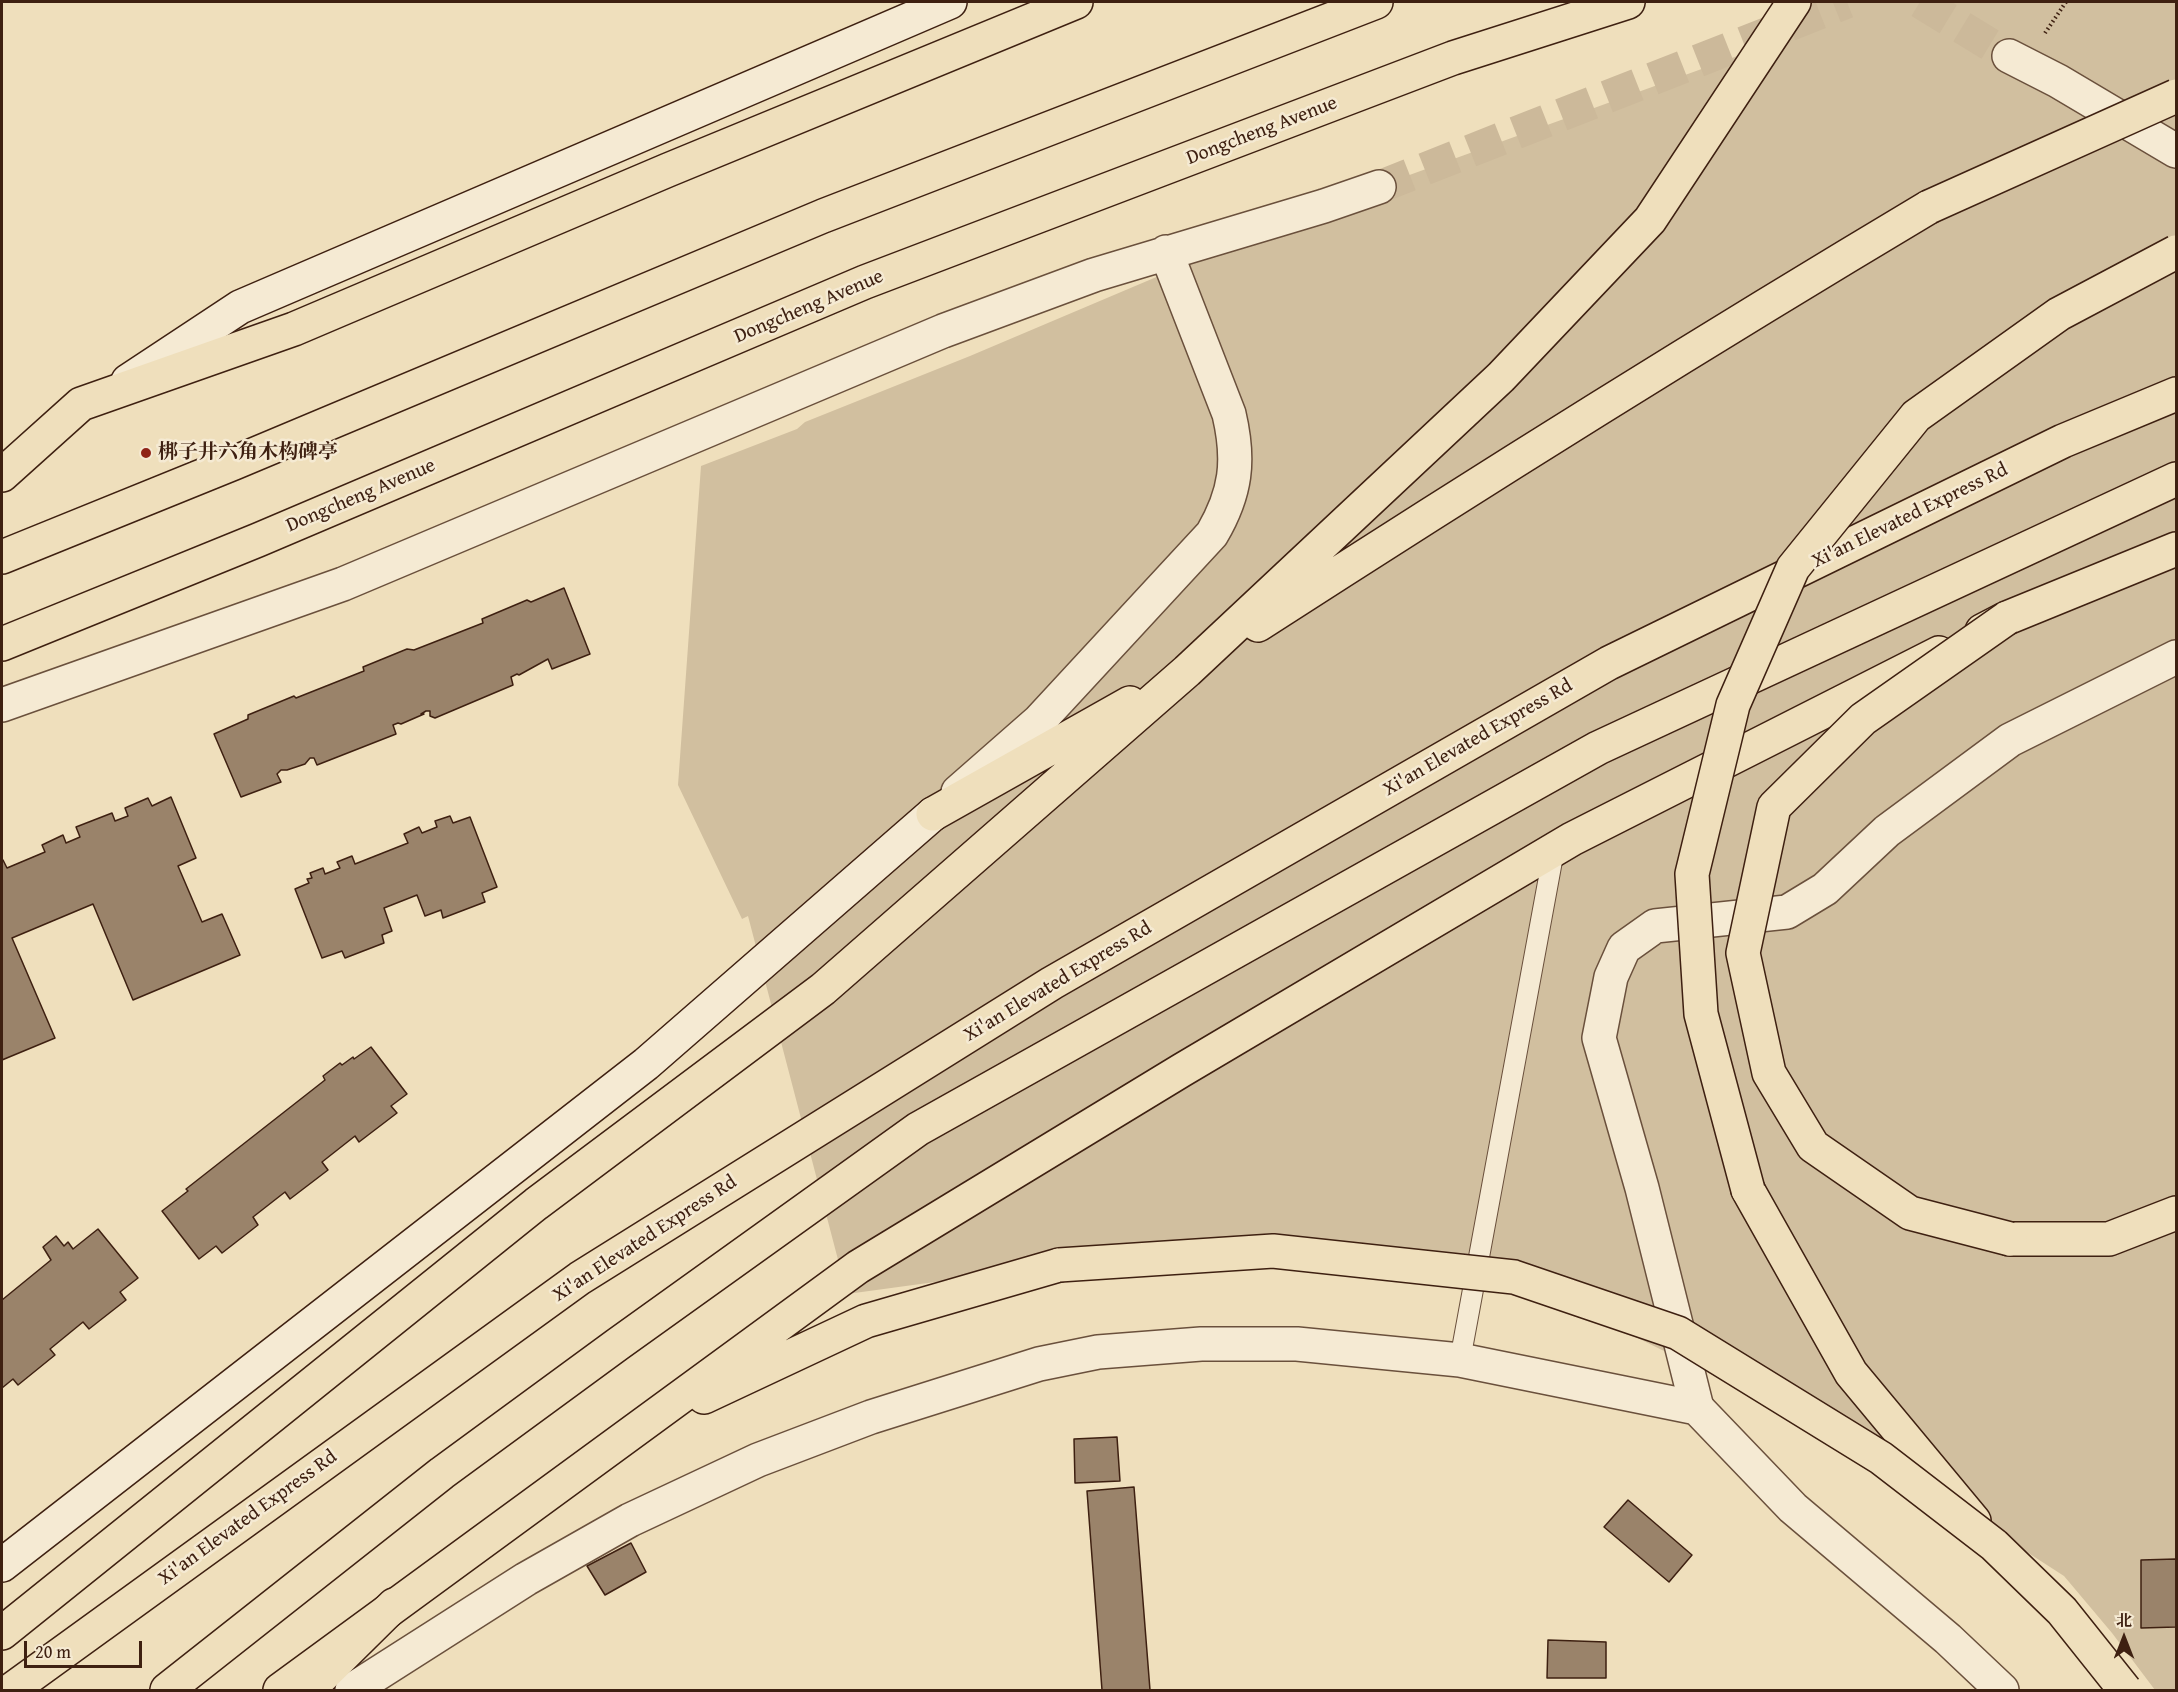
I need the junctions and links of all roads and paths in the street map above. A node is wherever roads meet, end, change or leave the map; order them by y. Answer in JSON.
{"nodes":[{"id":1,"x":950,"y":2,"type":"edge"},
{"id":2,"x":1076,"y":2,"type":"edge"},
{"id":3,"x":1376,"y":2,"type":"edge"},
{"id":4,"x":1628,"y":2,"type":"edge"},
{"id":5,"x":1794,"y":2,"type":"edge"},
{"id":6,"x":2009,"y":56,"type":"tunnel mouth"},
{"id":7,"x":2176,"y":96,"type":"edge"},
{"id":8,"x":2176,"y":151,"type":"edge"},
{"id":9,"x":1379,"y":187,"type":"tunnel mouth"},
{"id":10,"x":1166,"y":252,"type":"junction"},
{"id":11,"x":2176,"y":252,"type":"edge"},
{"id":12,"x":2176,"y":394,"type":"edge"},
{"id":13,"x":95,"y":399,"type":"junction"},
{"id":14,"x":2,"y":453,"type":"edge"},
{"id":15,"x":2,"y":475,"type":"edge"},
{"id":16,"x":2176,"y":479,"type":"edge"},
{"id":17,"x":2176,"y":549,"type":"edge"},
{"id":18,"x":2,"y":557,"type":"edge"},
{"id":19,"x":2007,"y":618,"type":"junction"},
{"id":20,"x":2,"y":645,"type":"edge"},
{"id":21,"x":2176,"y":657,"type":"edge"},
{"id":22,"x":1187,"y":671,"type":"junction"},
{"id":23,"x":2,"y":705,"type":"edge"},
{"id":24,"x":933,"y":814,"type":"junction"},
{"id":25,"x":1554,"y":850,"type":"junction"},
{"id":26,"x":2176,"y":1213,"type":"edge"},
{"id":27,"x":1460,"y":1360,"type":"junction"},
{"id":28,"x":1697,"y":1408,"type":"junction"},
{"id":29,"x":635,"y":1429,"type":"junction"},
{"id":30,"x":1994,"y":1545,"type":"junction"},
{"id":31,"x":2,"y":1565,"type":"edge"},
{"id":32,"x":394,"y":1605,"type":"junction"},
{"id":33,"x":2,"y":1633,"type":"edge"},
{"id":34,"x":11,"y":1690,"type":"edge"},
{"id":35,"x":167,"y":1690,"type":"edge"},
{"id":36,"x":280,"y":1690,"type":"edge"},
{"id":37,"x":308,"y":1690,"type":"edge"},
{"id":38,"x":352,"y":1690,"type":"edge"},
{"id":39,"x":2002,"y":1690,"type":"edge"},
{"id":40,"x":2125,"y":1690,"type":"edge"}],
"edges":[{"from":1,"to":13,"type":"street"},
{"from":2,"to":13,"type":"main road"},
{"from":3,"to":18,"type":"main road"},
{"from":4,"to":20,"type":"main road","name":"Dongcheng Avenue"},
{"from":5,"to":22,"type":"main road"},
{"from":6,"to":8,"type":"street"},
{"from":7,"to":22,"type":"main road","bridge":true},
{"from":9,"to":10,"type":"street"},
{"from":10,"to":23,"type":"street"},
{"from":10,"to":24,"type":"street"},
{"from":11,"to":30,"type":"main road","bridge":true},
{"from":12,"to":34,"type":"main road","name":"Xi'an Elevated Express Rd"},
{"from":13,"to":14,"type":"street"},
{"from":13,"to":15,"type":"main road"},
{"from":16,"to":35,"type":"main road"},
{"from":17,"to":19,"type":"main road"},
{"from":19,"to":25,"type":"main road","bridge":true},
{"from":19,"to":26,"type":"main road","bridge":true},
{"from":21,"to":28,"type":"street"},
{"from":22,"to":24,"type":"main road"},
{"from":22,"to":33,"type":"main road"},
{"from":24,"to":31,"type":"street"},
{"from":25,"to":27,"type":"lane"},
{"from":25,"to":29,"type":"main road"},
{"from":27,"to":28,"type":"street"},
{"from":27,"to":38,"type":"street"},
{"from":28,"to":39,"type":"street"},
{"from":29,"to":30,"type":"main road","bridge":true},
{"from":29,"to":32,"type":"main road"},
{"from":30,"to":40,"type":"main road","bridge":true},
{"from":32,"to":36,"type":"main road"},
{"from":32,"to":37,"type":"main road"}]}
